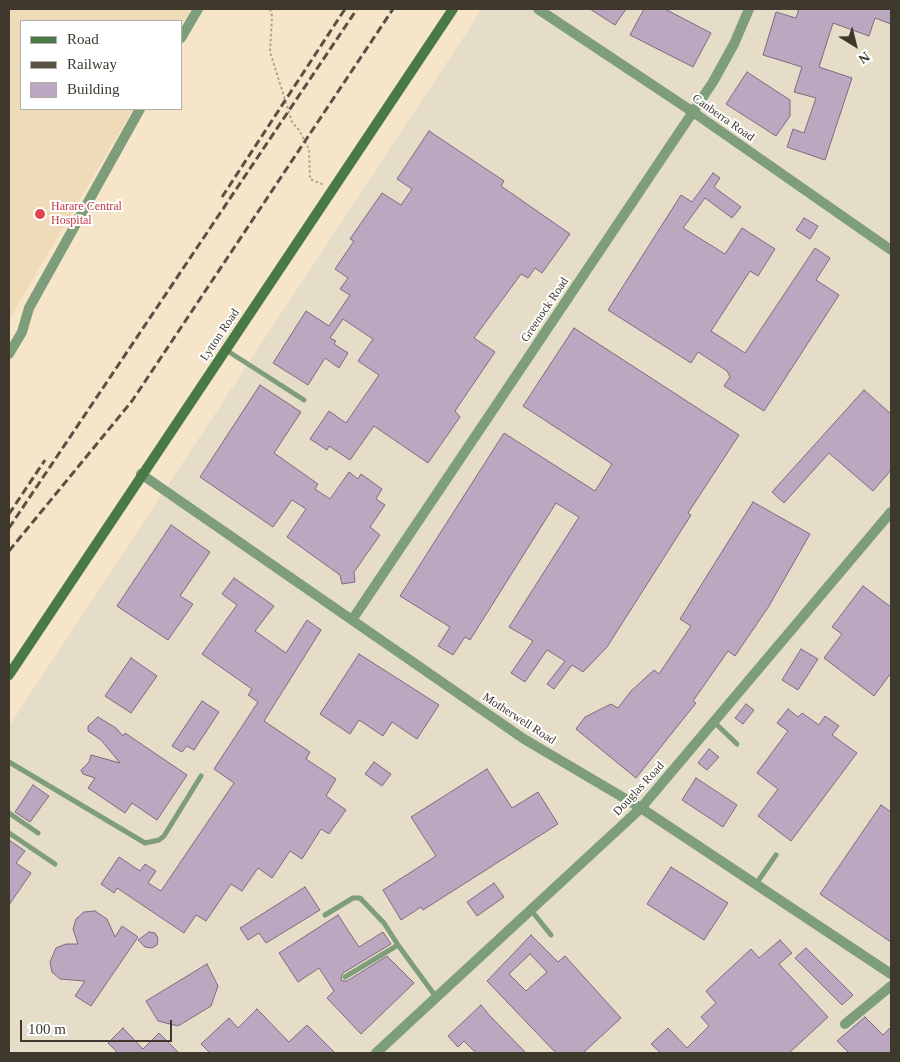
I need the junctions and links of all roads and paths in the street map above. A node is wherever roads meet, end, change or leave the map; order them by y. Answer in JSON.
{"nodes":[{"id":1,"x":198,"y":9,"type":"edge"},
{"id":2,"x":270,"y":9,"type":"edge"},
{"id":3,"x":453,"y":9,"type":"edge"},
{"id":4,"x":538,"y":9,"type":"edge"},
{"id":5,"x":749,"y":9,"type":"edge"},
{"id":6,"x":182,"y":36,"type":"edge"},
{"id":7,"x":139,"y":110,"type":"edge"},
{"id":8,"x":693,"y":112,"type":"junction"},
{"id":9,"x":333,"y":190,"type":"junction"},
{"id":10,"x":891,"y":250,"type":"edge"},
{"id":11,"x":226,"y":349,"type":"junction"},
{"id":12,"x":9,"y":354,"type":"edge"},
{"id":13,"x":304,"y":400,"type":"dead end"},
{"id":14,"x":141,"y":474,"type":"junction"},
{"id":15,"x":891,"y":512,"type":"edge"},
{"id":16,"x":352,"y":620,"type":"junction"},
{"id":17,"x":9,"y":675,"type":"edge"},
{"id":18,"x":714,"y":722,"type":"junction"},
{"id":19,"x":738,"y":744,"type":"dead end"},
{"id":20,"x":9,"y":762,"type":"edge"},
{"id":21,"x":201,"y":776,"type":"dead end"},
{"id":22,"x":641,"y":808,"type":"junction"},
{"id":23,"x":9,"y":813,"type":"edge"},
{"id":24,"x":9,"y":833,"type":"edge"},
{"id":25,"x":38,"y":833,"type":"dead end"},
{"id":26,"x":776,"y":855,"type":"dead end"},
{"id":27,"x":55,"y":864,"type":"dead end"},
{"id":28,"x":756,"y":884,"type":"junction"},
{"id":29,"x":530,"y":910,"type":"junction"},
{"id":30,"x":325,"y":915,"type":"dead end"},
{"id":31,"x":552,"y":935,"type":"dead end"},
{"id":32,"x":398,"y":946,"type":"junction"},
{"id":33,"x":891,"y":974,"type":"edge"},
{"id":34,"x":346,"y":977,"type":"dead end"},
{"id":35,"x":891,"y":986,"type":"edge"},
{"id":36,"x":436,"y":997,"type":"junction"},
{"id":37,"x":846,"y":1024,"type":"dead end"},
{"id":38,"x":376,"y":1053,"type":"edge"}],
"edges":[{"from":1,"to":6,"type":"street"},
{"from":2,"to":9,"type":"path"},
{"from":3,"to":9,"type":"main road","name":"Lytton Road"},
{"from":4,"to":8,"type":"street","name":"Canberra Road"},
{"from":5,"to":8,"type":"street","name":"Greenock Road"},
{"from":7,"to":12,"type":"street"},
{"from":8,"to":10,"type":"street","name":"Canberra Road"},
{"from":8,"to":16,"type":"street","name":"Greenock Road"},
{"from":9,"to":11,"type":"main road","name":"Lytton Road"},
{"from":11,"to":13,"type":"lane"},
{"from":11,"to":14,"type":"main road","name":"Lytton Road"},
{"from":14,"to":16,"type":"street","name":"Motherwell Road"},
{"from":14,"to":17,"type":"main road","name":"Lytton Road"},
{"from":15,"to":18,"type":"street","name":"Douglas Road"},
{"from":16,"to":22,"type":"street","name":"Motherwell Road"},
{"from":18,"to":19,"type":"lane"},
{"from":18,"to":22,"type":"street","name":"Douglas Road"},
{"from":20,"to":21,"type":"lane"},
{"from":22,"to":28,"type":"street","name":"Motherwell Road"},
{"from":22,"to":29,"type":"street","name":"Douglas Road"},
{"from":23,"to":25,"type":"lane"},
{"from":24,"to":27,"type":"lane"},
{"from":26,"to":28,"type":"lane"},
{"from":28,"to":33,"type":"street","name":"Motherwell Road"},
{"from":29,"to":31,"type":"lane"},
{"from":29,"to":36,"type":"street","name":"Douglas Road"},
{"from":30,"to":32,"type":"lane"},
{"from":32,"to":34,"type":"lane"},
{"from":32,"to":36,"type":"lane"},
{"from":35,"to":37,"type":"street"},
{"from":36,"to":38,"type":"street","name":"Douglas Road"}]}
